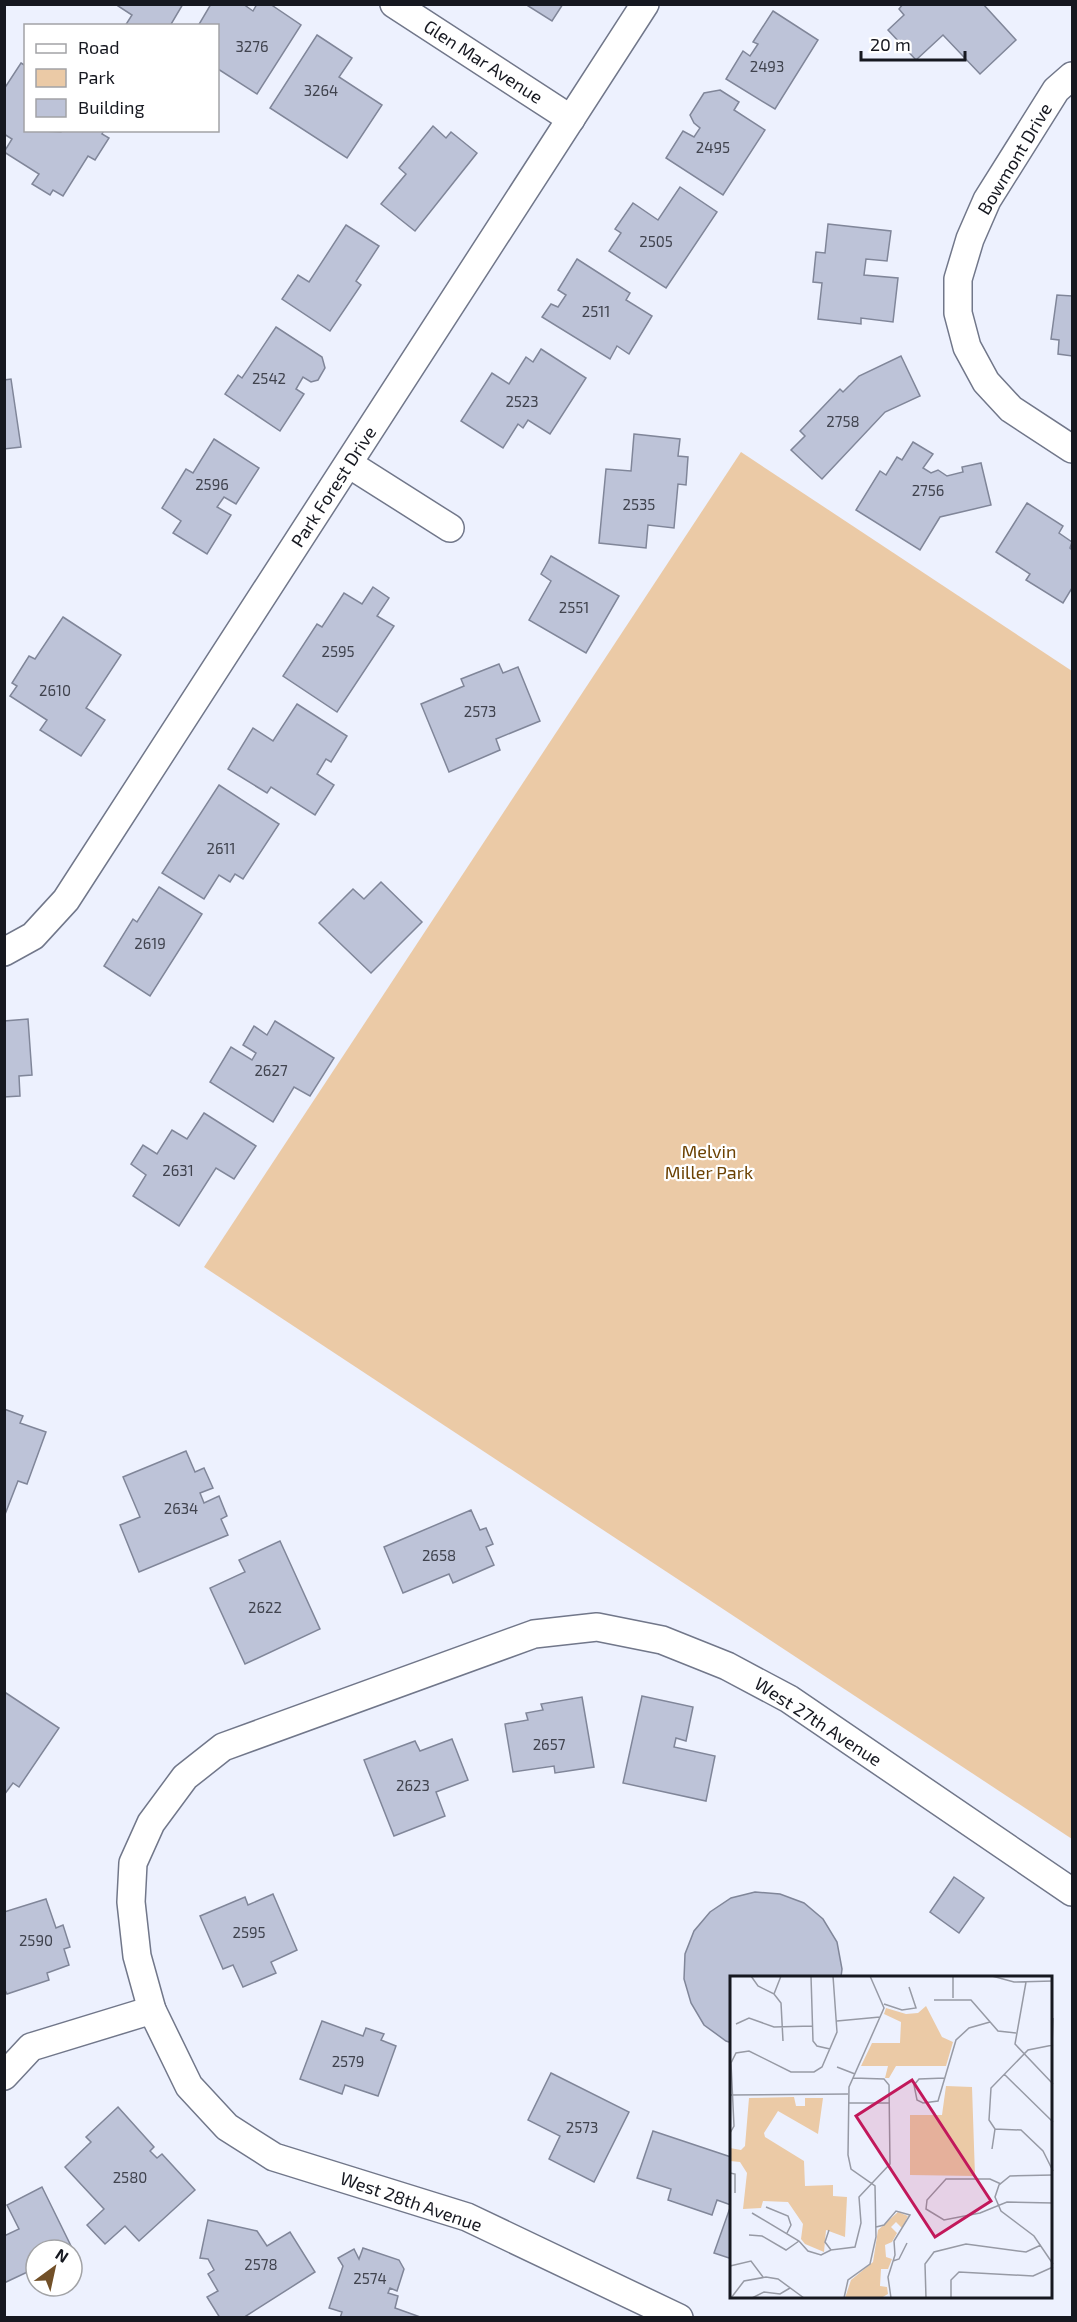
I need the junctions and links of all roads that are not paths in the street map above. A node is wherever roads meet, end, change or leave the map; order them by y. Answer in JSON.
{"nodes":[{"id":1,"x":394,"y":4,"type":"edge"},
{"id":2,"x":645,"y":4,"type":"edge"},
{"id":3,"x":1072,"y":76,"type":"edge"},
{"id":4,"x":571,"y":118,"type":"junction"},
{"id":5,"x":1072,"y":449,"type":"edge"},
{"id":6,"x":349,"y":464,"type":"junction"},
{"id":7,"x":450,"y":528,"type":"dead end"},
{"id":8,"x":4,"y":952,"type":"edge"},
{"id":9,"x":1072,"y":1892,"type":"edge"},
{"id":10,"x":152,"y":2010,"type":"junction"},
{"id":11,"x":4,"y":2076,"type":"edge"},
{"id":12,"x":679,"y":2318,"type":"edge"}],
"edges":[{"from":1,"to":4,"type":"street","name":"Glen Mar Avenue"},
{"from":2,"to":4,"type":"street","name":"Park Forest Drive"},
{"from":3,"to":5,"type":"street","name":"Bowmont Drive"},
{"from":4,"to":6,"type":"street","name":"Park Forest Drive"},
{"from":6,"to":7,"type":"street"},
{"from":6,"to":8,"type":"street","name":"Park Forest Drive"},
{"from":9,"to":10,"type":"street","name":"West 27th Avenue"},
{"from":10,"to":11,"type":"street"},
{"from":10,"to":12,"type":"street","name":"West 28th Avenue"}]}
